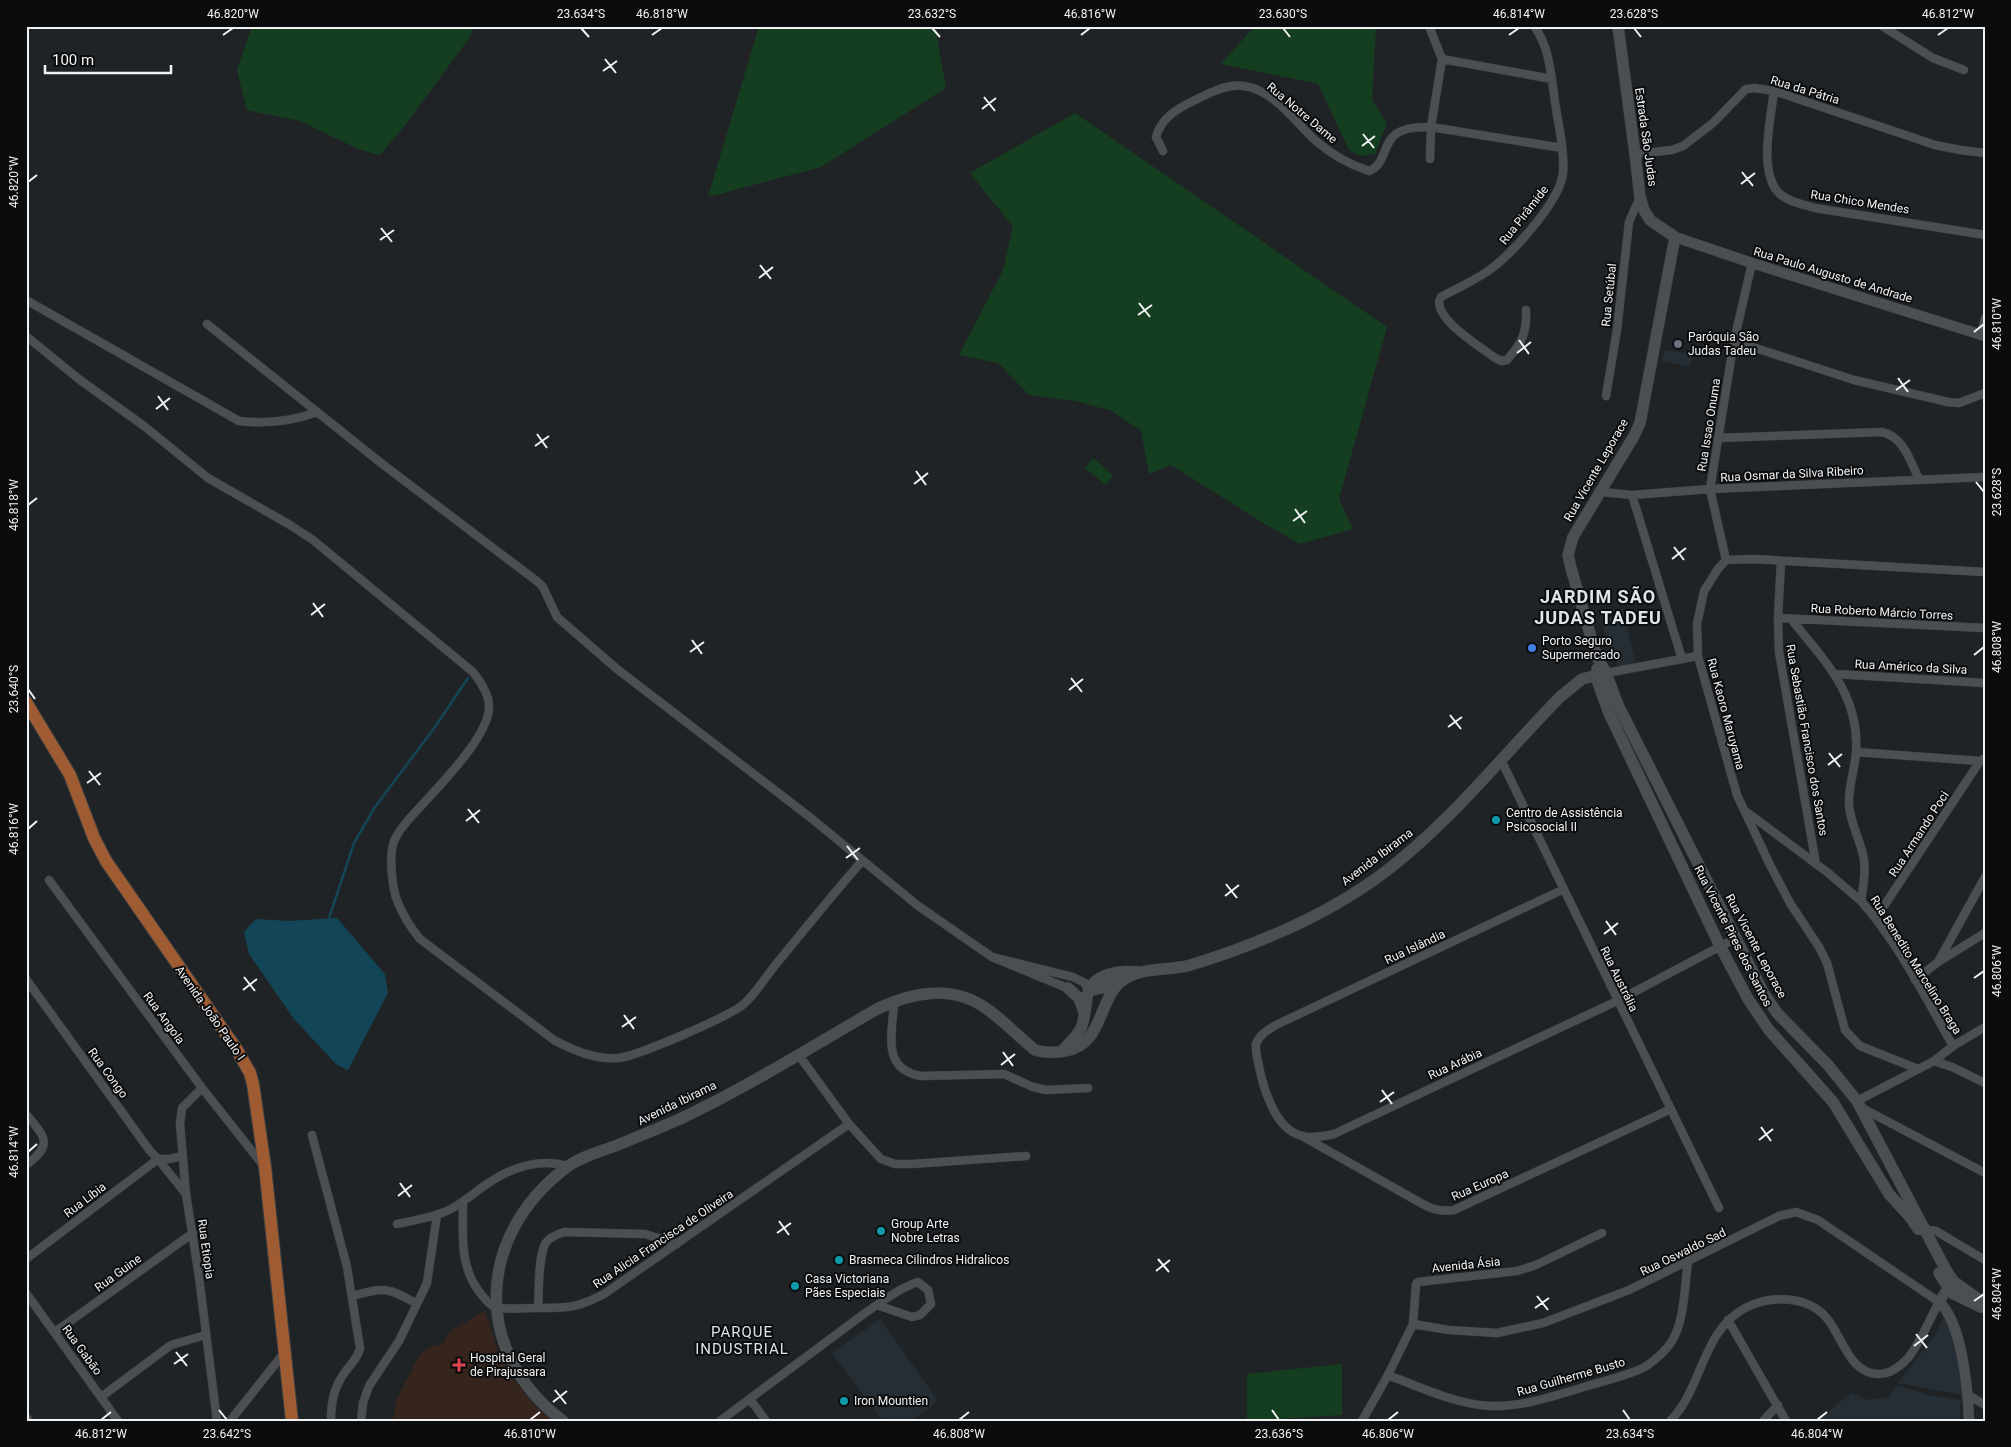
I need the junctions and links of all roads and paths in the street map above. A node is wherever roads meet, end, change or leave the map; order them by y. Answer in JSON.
{"nodes":[{"id":1,"x":1428,"y":26,"type":"edge"},
{"id":2,"x":1534,"y":26,"type":"edge"},
{"id":3,"x":1618,"y":26,"type":"edge"},
{"id":4,"x":1882,"y":26,"type":"edge"},
{"id":5,"x":1442,"y":59,"type":"junction"},
{"id":6,"x":1964,"y":70,"type":"dead end"},
{"id":7,"x":1552,"y":79,"type":"junction"},
{"id":8,"x":1774,"y":91,"type":"junction"},
{"id":9,"x":1431,"y":127,"type":"junction"},
{"id":10,"x":1562,"y":148,"type":"junction"},
{"id":11,"x":1163,"y":151,"type":"dead end"},
{"id":12,"x":1985,"y":153,"type":"edge"},
{"id":13,"x":1635,"y":154,"type":"junction"},
{"id":14,"x":1430,"y":159,"type":"dead end"},
{"id":15,"x":1640,"y":197,"type":"junction"},
{"id":16,"x":1985,"y":235,"type":"edge"},
{"id":17,"x":1675,"y":237,"type":"junction"},
{"id":18,"x":1752,"y":263,"type":"junction"},
{"id":19,"x":26,"y":300,"type":"edge"},
{"id":20,"x":1526,"y":310,"type":"dead end"},
{"id":21,"x":1985,"y":318,"type":"edge"},
{"id":22,"x":207,"y":324,"type":"dead end"},
{"id":23,"x":1983,"y":335,"type":"edge"},
{"id":24,"x":26,"y":336,"type":"edge"},
{"id":25,"x":1734,"y":341,"type":"junction"},
{"id":26,"x":1985,"y":393,"type":"edge"},
{"id":27,"x":1606,"y":396,"type":"dead end"},
{"id":28,"x":317,"y":412,"type":"junction"},
{"id":29,"x":1718,"y":438,"type":"junction"},
{"id":30,"x":1985,"y":477,"type":"edge"},
{"id":31,"x":1919,"y":479,"type":"junction"},
{"id":32,"x":1710,"y":489,"type":"junction"},
{"id":33,"x":1601,"y":492,"type":"junction"},
{"id":34,"x":1632,"y":495,"type":"junction"},
{"id":35,"x":1726,"y":560,"type":"junction"},
{"id":36,"x":1781,"y":561,"type":"junction"},
{"id":37,"x":1985,"y":572,"type":"edge"},
{"id":38,"x":1778,"y":618,"type":"junction"},
{"id":39,"x":1791,"y":619,"type":"junction"},
{"id":40,"x":1985,"y":628,"type":"edge"},
{"id":41,"x":1698,"y":656,"type":"junction"},
{"id":42,"x":1682,"y":658,"type":"junction"},
{"id":43,"x":1601,"y":674,"type":"junction"},
{"id":44,"x":1835,"y":674,"type":"junction"},
{"id":45,"x":1985,"y":683,"type":"edge"},
{"id":46,"x":26,"y":702,"type":"edge"},
{"id":47,"x":1856,"y":752,"type":"junction"},
{"id":48,"x":1501,"y":760,"type":"junction"},
{"id":49,"x":1982,"y":760,"type":"edge"},
{"id":50,"x":1743,"y":809,"type":"junction"},
{"id":51,"x":862,"y":861,"type":"junction"},
{"id":52,"x":1816,"y":864,"type":"junction"},
{"id":53,"x":1985,"y":877,"type":"edge"},
{"id":54,"x":49,"y":880,"type":"dead end"},
{"id":55,"x":1564,"y":889,"type":"junction"},
{"id":56,"x":1861,"y":901,"type":"junction"},
{"id":57,"x":1876,"y":918,"type":"junction"},
{"id":58,"x":1985,"y":933,"type":"edge"},
{"id":59,"x":1952,"y":937,"type":"junction"},
{"id":60,"x":1736,"y":938,"type":"junction"},
{"id":61,"x":1720,"y":946,"type":"junction"},
{"id":62,"x":1965,"y":946,"type":"junction"},
{"id":63,"x":992,"y":957,"type":"junction"},
{"id":64,"x":1938,"y":962,"type":"junction"},
{"id":65,"x":1142,"y":973,"type":"junction"},
{"id":66,"x":26,"y":979,"type":"edge"},
{"id":67,"x":1916,"y":980,"type":"junction"},
{"id":68,"x":1118,"y":984,"type":"junction"},
{"id":69,"x":1068,"y":988,"type":"junction"},
{"id":70,"x":34,"y":990,"type":"junction"},
{"id":71,"x":1088,"y":991,"type":"junction"},
{"id":72,"x":26,"y":996,"type":"edge"},
{"id":73,"x":894,"y":1001,"type":"junction"},
{"id":74,"x":1617,"y":1001,"type":"junction"},
{"id":75,"x":1084,"y":1012,"type":"junction"},
{"id":76,"x":1102,"y":1012,"type":"junction"},
{"id":77,"x":1985,"y":1027,"type":"edge"},
{"id":78,"x":1953,"y":1046,"type":"junction"},
{"id":79,"x":1061,"y":1052,"type":"junction"},
{"id":80,"x":798,"y":1054,"type":"junction"},
{"id":81,"x":1934,"y":1061,"type":"junction"},
{"id":82,"x":1918,"y":1069,"type":"junction"},
{"id":83,"x":1985,"y":1083,"type":"edge"},
{"id":84,"x":202,"y":1088,"type":"junction"},
{"id":85,"x":1088,"y":1088,"type":"dead end"},
{"id":86,"x":1860,"y":1105,"type":"junction"},
{"id":87,"x":1671,"y":1108,"type":"junction"},
{"id":88,"x":26,"y":1114,"type":"edge"},
{"id":89,"x":849,"y":1124,"type":"junction"},
{"id":90,"x":312,"y":1135,"type":"dead end"},
{"id":91,"x":1302,"y":1136,"type":"junction"},
{"id":92,"x":182,"y":1156,"type":"junction"},
{"id":93,"x":1026,"y":1156,"type":"dead end"},
{"id":94,"x":158,"y":1160,"type":"junction"},
{"id":95,"x":26,"y":1165,"type":"edge"},
{"id":96,"x":568,"y":1166,"type":"junction"},
{"id":97,"x":264,"y":1167,"type":"junction"},
{"id":98,"x":1985,"y":1173,"type":"edge"},
{"id":99,"x":1903,"y":1188,"type":"junction"},
{"id":100,"x":186,"y":1194,"type":"junction"},
{"id":101,"x":1889,"y":1194,"type":"junction"},
{"id":102,"x":463,"y":1202,"type":"junction"},
{"id":103,"x":1719,"y":1208,"type":"dead end"},
{"id":104,"x":437,"y":1215,"type":"junction"},
{"id":105,"x":397,"y":1224,"type":"dead end"},
{"id":106,"x":1923,"y":1231,"type":"junction"},
{"id":107,"x":193,"y":1233,"type":"junction"},
{"id":108,"x":1602,"y":1233,"type":"dead end"},
{"id":109,"x":677,"y":1244,"type":"junction"},
{"id":110,"x":26,"y":1259,"type":"edge"},
{"id":111,"x":1985,"y":1260,"type":"edge"},
{"id":112,"x":1688,"y":1263,"type":"junction"},
{"id":113,"x":1950,"y":1284,"type":"junction"},
{"id":114,"x":26,"y":1293,"type":"edge"},
{"id":115,"x":352,"y":1296,"type":"junction"},
{"id":116,"x":1939,"y":1302,"type":"junction"},
{"id":117,"x":417,"y":1304,"type":"junction"},
{"id":118,"x":1985,"y":1304,"type":"edge"},
{"id":119,"x":877,"y":1305,"type":"junction"},
{"id":120,"x":496,"y":1307,"type":"junction"},
{"id":121,"x":538,"y":1308,"type":"junction"},
{"id":122,"x":1985,"y":1308,"type":"edge"},
{"id":123,"x":1728,"y":1320,"type":"junction"},
{"id":124,"x":1413,"y":1324,"type":"junction"},
{"id":125,"x":55,"y":1332,"type":"junction"},
{"id":126,"x":206,"y":1335,"type":"junction"},
{"id":127,"x":284,"y":1353,"type":"junction"},
{"id":128,"x":1388,"y":1375,"type":"junction"},
{"id":129,"x":1968,"y":1395,"type":"junction"},
{"id":130,"x":101,"y":1397,"type":"junction"},
{"id":131,"x":750,"y":1398,"type":"junction"},
{"id":132,"x":1778,"y":1405,"type":"junction"},
{"id":133,"x":1985,"y":1405,"type":"edge"},
{"id":134,"x":26,"y":1417,"type":"edge"},
{"id":135,"x":29,"y":1421,"type":"edge"},
{"id":136,"x":118,"y":1421,"type":"edge"},
{"id":137,"x":217,"y":1421,"type":"edge"},
{"id":138,"x":230,"y":1421,"type":"edge"},
{"id":139,"x":292,"y":1421,"type":"edge"},
{"id":140,"x":331,"y":1421,"type":"edge"},
{"id":141,"x":361,"y":1421,"type":"edge"},
{"id":142,"x":563,"y":1421,"type":"edge"},
{"id":143,"x":720,"y":1421,"type":"edge"},
{"id":144,"x":766,"y":1421,"type":"edge"},
{"id":145,"x":1362,"y":1421,"type":"edge"},
{"id":146,"x":1670,"y":1421,"type":"edge"},
{"id":147,"x":1762,"y":1421,"type":"edge"},
{"id":148,"x":1786,"y":1421,"type":"edge"},
{"id":149,"x":1969,"y":1421,"type":"edge"}],
"edges":[{"from":1,"to":5,"type":"street"},
{"from":2,"to":7,"type":"street","name":"Rua Pirâmide"},
{"from":3,"to":13,"type":"main road","name":"Estrada São Judas"},
{"from":4,"to":6,"type":"street"},
{"from":5,"to":7,"type":"street"},
{"from":5,"to":9,"type":"street"},
{"from":7,"to":10,"type":"street","name":"Rua Pirâmide"},
{"from":8,"to":12,"type":"street","name":"Rua da Pátria"},
{"from":8,"to":13,"type":"street","name":"Rua da Pátria"},
{"from":8,"to":16,"type":"street","name":"Rua Chico Mendes"},
{"from":9,"to":10,"type":"street","name":"Rua Notre Dame"},
{"from":9,"to":11,"type":"street","name":"Rua Notre Dame"},
{"from":9,"to":14,"type":"street"},
{"from":10,"to":20,"type":"street","name":"Rua Pirâmide"},
{"from":13,"to":15,"type":"main road","name":"Estrada São Judas"},
{"from":15,"to":17,"type":"main road","name":"Estrada São Judas"},
{"from":15,"to":27,"type":"street","name":"Rua Setúbal"},
{"from":17,"to":18,"type":"street","name":"Rua Paulo Augusto de Andrade"},
{"from":17,"to":33,"type":"main road","name":"Rua Vicente Leporace"},
{"from":18,"to":23,"type":"street","name":"Rua Paulo Augusto de Andrade"},
{"from":18,"to":25,"type":"street","name":"Rua Issao Onuma"},
{"from":19,"to":28,"type":"street"},
{"from":21,"to":23,"type":"street"},
{"from":22,"to":28,"type":"street"},
{"from":24,"to":51,"type":"street"},
{"from":25,"to":26,"type":"street"},
{"from":25,"to":29,"type":"street","name":"Rua Issao Onuma"},
{"from":28,"to":51,"type":"street"},
{"from":29,"to":31,"type":"street"},
{"from":29,"to":32,"type":"street","name":"Rua Issao Onuma"},
{"from":30,"to":31,"type":"street","name":"Rua Osmar da Silva Ribeiro"},
{"from":31,"to":32,"type":"street","name":"Rua Osmar da Silva Ribeiro"},
{"from":32,"to":34,"type":"street","name":"Rua Osmar da Silva Ribeiro"},
{"from":32,"to":35,"type":"street","name":"Rua Issao Onuma"},
{"from":33,"to":34,"type":"street","name":"Rua Osmar da Silva Ribeiro"},
{"from":33,"to":43,"type":"main road","name":"Rua Vicente Leporace"},
{"from":34,"to":42,"type":"street"},
{"from":35,"to":36,"type":"street"},
{"from":35,"to":41,"type":"street","name":"Rua Kaoro Maruyama"},
{"from":36,"to":37,"type":"street"},
{"from":36,"to":38,"type":"street","name":"Rua Sebastião Francisco dos Santos"},
{"from":38,"to":39,"type":"street","name":"Rua Roberto Márcio Torres"},
{"from":38,"to":52,"type":"street","name":"Rua Sebastião Francisco dos Santos"},
{"from":39,"to":40,"type":"street","name":"Rua Roberto Márcio Torres"},
{"from":39,"to":44,"type":"street","name":"Rua Benedito Marcelino Braga"},
{"from":41,"to":42,"type":"street"},
{"from":41,"to":50,"type":"street","name":"Rua Kaoro Maruyama"},
{"from":42,"to":43,"type":"street"},
{"from":43,"to":48,"type":"main road","name":"Avenida Ibirama"},
{"from":43,"to":60,"type":"main road","name":"Rua Vicente Leporace"},
{"from":43,"to":61,"type":"main road","name":"Rua Vicente Pires dos Santos"},
{"from":44,"to":45,"type":"street","name":"Rua Américo da Silva"},
{"from":44,"to":47,"type":"street","name":"Rua Benedito Marcelino Braga"},
{"from":46,"to":97,"type":"main road","name":"Avenida João Paulo I"},
{"from":47,"to":49,"type":"street","name":"Rua Armando Poci"},
{"from":47,"to":56,"type":"street","name":"Rua Benedito Marcelino Braga"},
{"from":48,"to":55,"type":"street","name":"Rua Austrália"},
{"from":48,"to":65,"type":"main road","name":"Avenida Ibirama"},
{"from":49,"to":57,"type":"street","name":"Rua Armando Poci"},
{"from":50,"to":52,"type":"street"},
{"from":50,"to":82,"type":"street","name":"Rua Kaoro Maruyama"},
{"from":51,"to":63,"type":"street"},
{"from":52,"to":56,"type":"street"},
{"from":53,"to":59,"type":"street"},
{"from":54,"to":84,"type":"street","name":"Rua Angola"},
{"from":55,"to":74,"type":"street","name":"Rua Austrália"},
{"from":55,"to":91,"type":"street","name":"Rua Islândia"},
{"from":56,"to":57,"type":"street","name":"Rua Benedito Marcelino Braga"},
{"from":57,"to":67,"type":"street","name":"Rua Benedito Marcelino Braga"},
{"from":58,"to":62,"type":"street"},
{"from":59,"to":62,"type":"street"},
{"from":59,"to":64,"type":"street"},
{"from":60,"to":61,"type":"street","name":"Rua Arábia"},
{"from":60,"to":86,"type":"main road","name":"Rua Vicente Leporace"},
{"from":61,"to":74,"type":"street","name":"Rua Arábia"},
{"from":61,"to":101,"type":"main road","name":"Rua Vicente Pires dos Santos"},
{"from":62,"to":64,"type":"street"},
{"from":63,"to":69,"type":"street"},
{"from":63,"to":71,"type":"street"},
{"from":64,"to":67,"type":"street"},
{"from":65,"to":68,"type":"main road","name":"Avenida Ibirama"},
{"from":65,"to":71,"type":"main road","name":"Avenida Ibirama"},
{"from":66,"to":70,"type":"street","name":"Rua Congo"},
{"from":67,"to":78,"type":"street","name":"Rua Benedito Marcelino Braga"},
{"from":68,"to":71,"type":"main road"},
{"from":68,"to":76,"type":"main road","name":"Avenida Ibirama"},
{"from":69,"to":71,"type":"street"},
{"from":69,"to":75,"type":"main road"},
{"from":70,"to":72,"type":"street"},
{"from":70,"to":94,"type":"street","name":"Rua Congo"},
{"from":71,"to":75,"type":"main road"},
{"from":71,"to":76,"type":"main road"},
{"from":73,"to":79,"type":"main road","name":"Avenida Ibirama"},
{"from":73,"to":80,"type":"main road","name":"Avenida Ibirama"},
{"from":73,"to":85,"type":"street"},
{"from":74,"to":87,"type":"street","name":"Rua Austrália"},
{"from":74,"to":91,"type":"street","name":"Rua Arábia"},
{"from":75,"to":79,"type":"main road"},
{"from":76,"to":79,"type":"main road","name":"Avenida Ibirama"},
{"from":77,"to":78,"type":"street"},
{"from":78,"to":81,"type":"street"},
{"from":80,"to":89,"type":"street"},
{"from":80,"to":96,"type":"main road","name":"Avenida Ibirama"},
{"from":81,"to":82,"type":"street"},
{"from":81,"to":83,"type":"street"},
{"from":82,"to":86,"type":"street"},
{"from":84,"to":92,"type":"street","name":"Rua Etiopia"},
{"from":84,"to":97,"type":"street","name":"Rua Angola"},
{"from":86,"to":98,"type":"street"},
{"from":86,"to":99,"type":"main road","name":"Rua Vicente Leporace"},
{"from":87,"to":91,"type":"street","name":"Rua Europa"},
{"from":87,"to":103,"type":"street","name":"Rua Austrália"},
{"from":88,"to":95,"type":"street"},
{"from":89,"to":93,"type":"street"},
{"from":89,"to":109,"type":"street","name":"Rua Alicia Francisca de Oliveira"},
{"from":90,"to":115,"type":"street"},
{"from":92,"to":94,"type":"street"},
{"from":92,"to":100,"type":"street","name":"Rua Etiopia"},
{"from":94,"to":100,"type":"street","name":"Rua Congo"},
{"from":94,"to":110,"type":"street","name":"Rua Líbia"},
{"from":96,"to":102,"type":"street"},
{"from":96,"to":120,"type":"main road","name":"Avenida Ibirama"},
{"from":97,"to":127,"type":"main road","name":"Avenida João Paulo I"},
{"from":99,"to":101,"type":"main road"},
{"from":99,"to":106,"type":"main road","name":"Rua Vicente Leporace"},
{"from":100,"to":107,"type":"street","name":"Rua Etiopia"},
{"from":101,"to":106,"type":"main road","name":"Rua Vicente Pires dos Santos"},
{"from":102,"to":104,"type":"street"},
{"from":102,"to":120,"type":"street"},
{"from":104,"to":105,"type":"street"},
{"from":104,"to":117,"type":"street"},
{"from":106,"to":111,"type":"street"},
{"from":106,"to":113,"type":"main road","name":"Rua Vicente Leporace"},
{"from":107,"to":125,"type":"street","name":"Rua Guine"},
{"from":107,"to":126,"type":"street","name":"Rua Etiopia"},
{"from":108,"to":124,"type":"street","name":"Avenida Ásia"},
{"from":109,"to":121,"type":"street","name":"Rua Alicia Francisca de Oliveira"},
{"from":109,"to":121,"type":"street"},
{"from":112,"to":116,"type":"street","name":"Rua Oswaldo Sad"},
{"from":112,"to":124,"type":"street","name":"Rua Oswaldo Sad"},
{"from":112,"to":128,"type":"street","name":"Rua Guilherme Busto"},
{"from":113,"to":116,"type":"street"},
{"from":113,"to":118,"type":"main road"},
{"from":113,"to":122,"type":"main road"},
{"from":114,"to":125,"type":"street","name":"Rua Gabão"},
{"from":115,"to":117,"type":"street"},
{"from":115,"to":140,"type":"street"},
{"from":116,"to":123,"type":"street"},
{"from":116,"to":129,"type":"street"},
{"from":117,"to":141,"type":"street"},
{"from":119,"to":119,"type":"street"},
{"from":119,"to":131,"type":"street"},
{"from":120,"to":121,"type":"street","name":"Rua Alicia Francisca de Oliveira"},
{"from":120,"to":142,"type":"main road","name":"Avenida Ibirama"},
{"from":123,"to":132,"type":"street"},
{"from":123,"to":146,"type":"street"},
{"from":124,"to":128,"type":"street","name":"Avenida Ásia"},
{"from":125,"to":130,"type":"street","name":"Rua Gabão"},
{"from":126,"to":130,"type":"street"},
{"from":126,"to":137,"type":"street","name":"Rua Etiopia"},
{"from":127,"to":138,"type":"street"},
{"from":127,"to":139,"type":"main road","name":"Avenida João Paulo I"},
{"from":128,"to":145,"type":"street","name":"Avenida Ásia"},
{"from":129,"to":133,"type":"street"},
{"from":129,"to":149,"type":"street"},
{"from":130,"to":136,"type":"street","name":"Rua Gabão"},
{"from":131,"to":143,"type":"street"},
{"from":131,"to":144,"type":"street"},
{"from":132,"to":147,"type":"street"},
{"from":132,"to":148,"type":"street"},
{"from":134,"to":135,"type":"street"}]}
